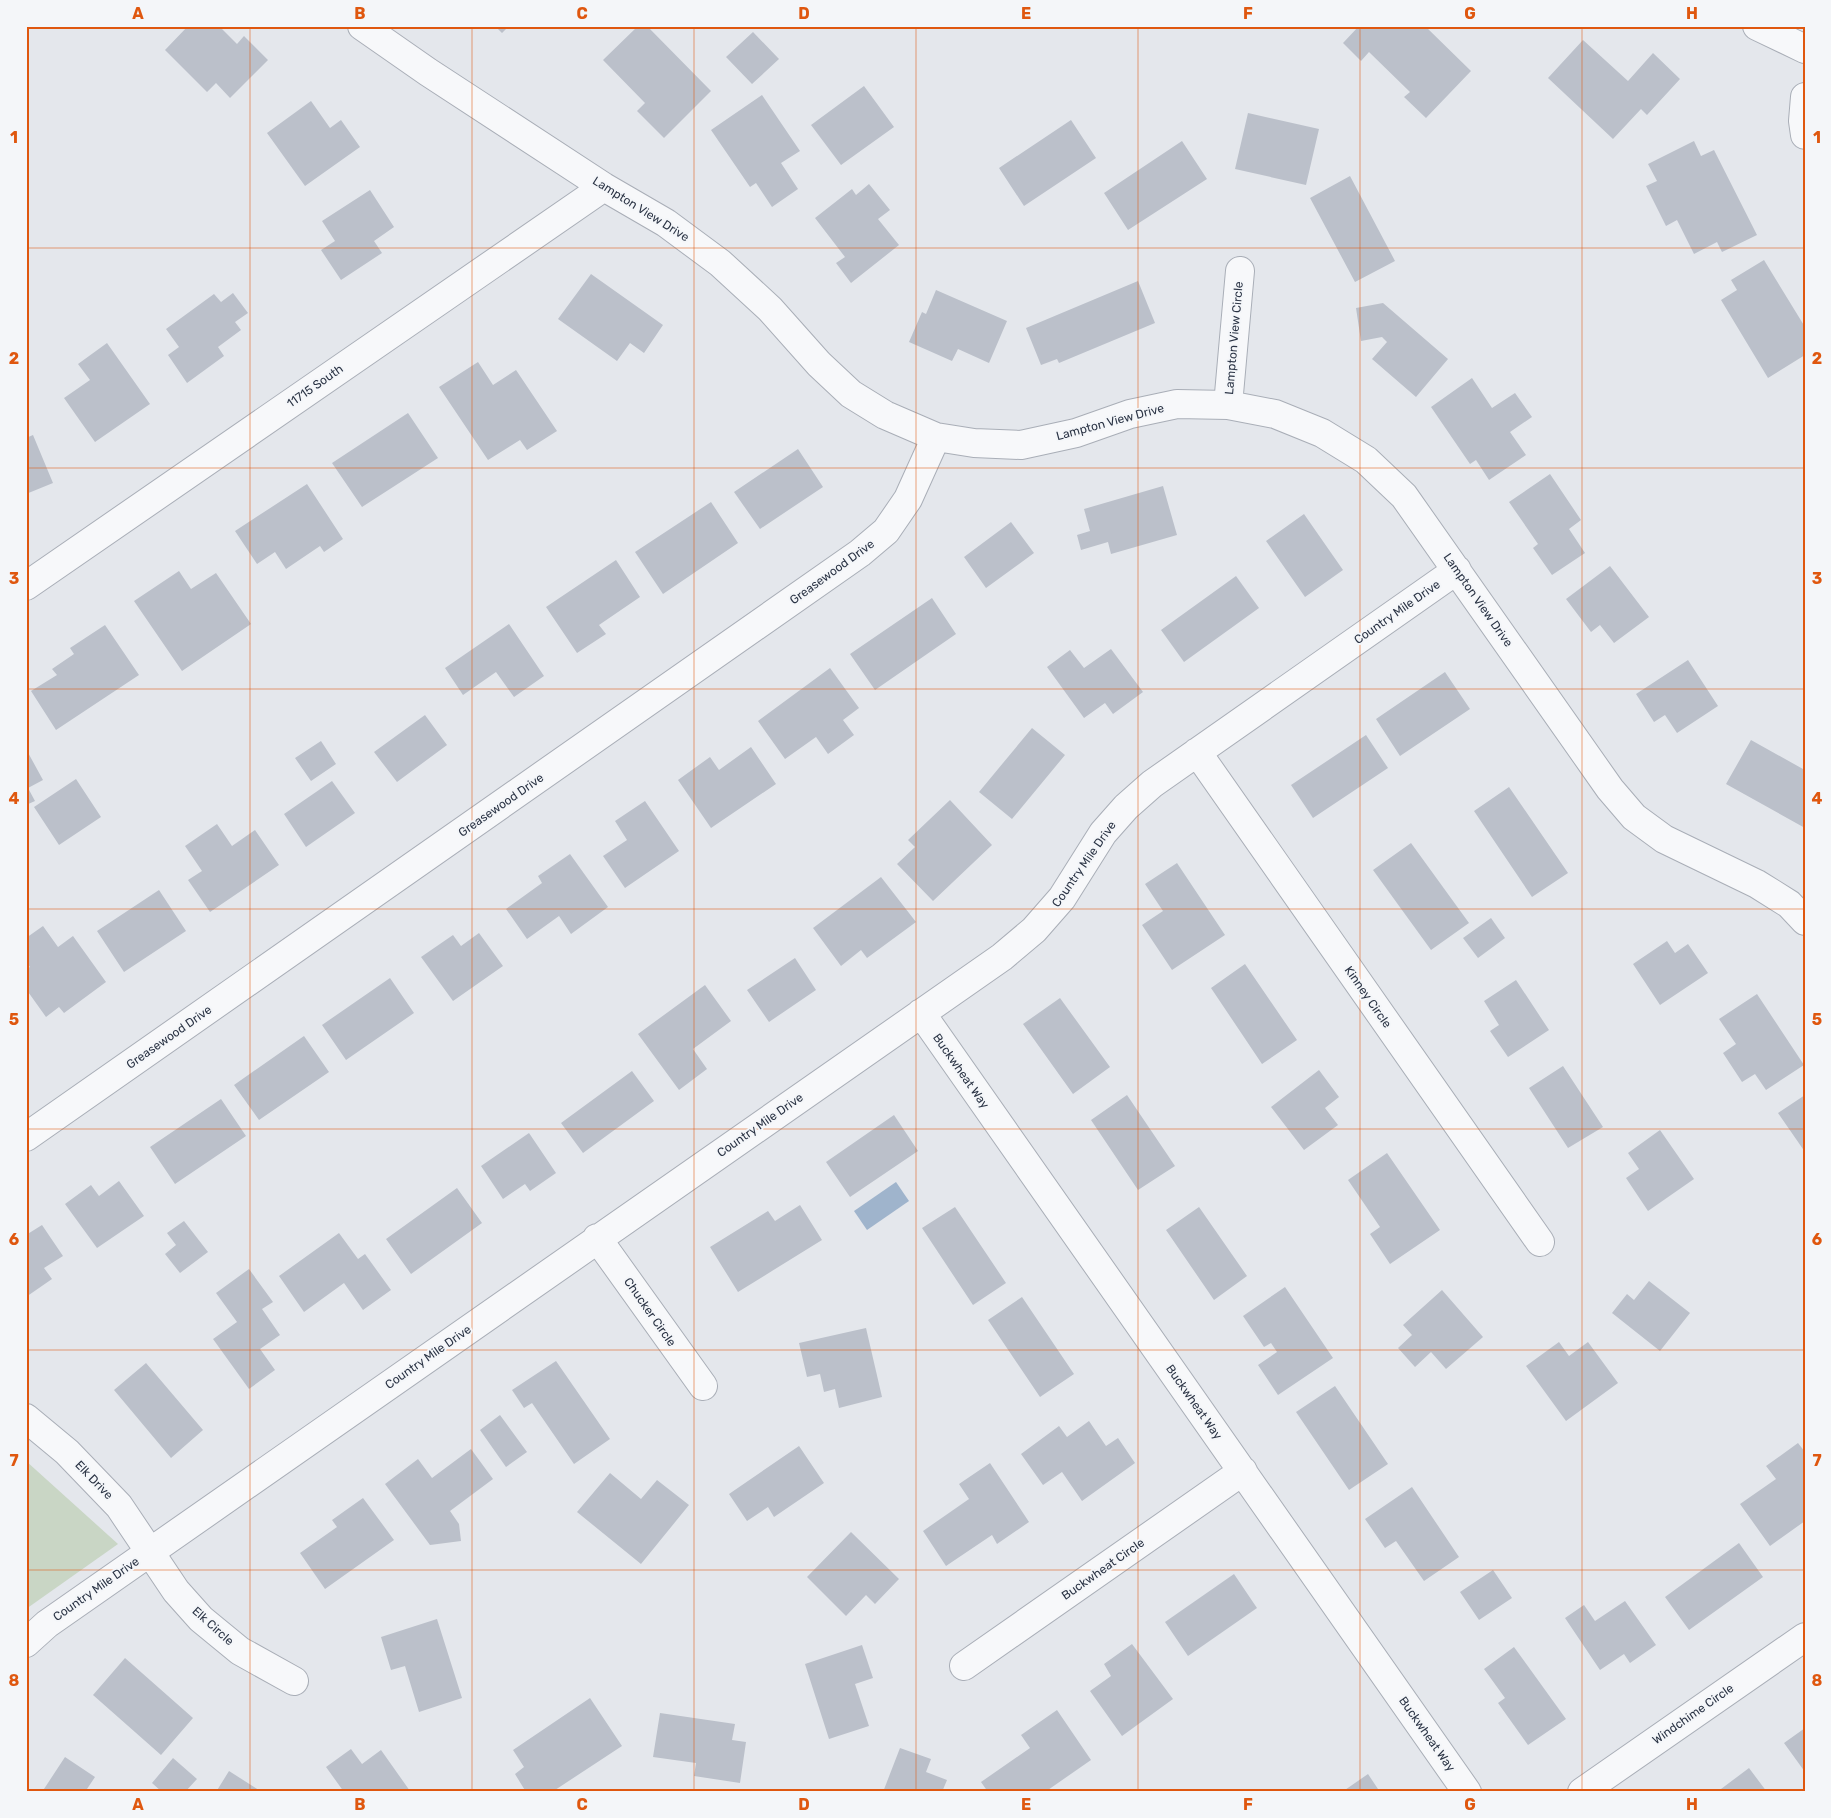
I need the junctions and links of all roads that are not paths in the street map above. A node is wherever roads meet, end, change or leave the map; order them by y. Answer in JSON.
{"nodes":[{"id":1,"x":362,"y":26,"type":"edge"},
{"id":2,"x":1757,"y":26,"type":"edge"},
{"id":3,"x":1805,"y":49,"type":"edge"},
{"id":4,"x":1805,"y":97,"type":"edge"},
{"id":5,"x":1805,"y":135,"type":"edge"},
{"id":6,"x":604,"y":186,"type":"junction"},
{"id":7,"x":1240,"y":270,"type":"dead end"},
{"id":8,"x":1228,"y":405,"type":"junction"},
{"id":9,"x":936,"y":437,"type":"junction"},
{"id":10,"x":1457,"y":570,"type":"junction"},
{"id":11,"x":26,"y":586,"type":"edge"},
{"id":12,"x":1197,"y":752,"type":"junction"},
{"id":13,"x":1805,"y":921,"type":"edge"},
{"id":14,"x":921,"y":1013,"type":"junction"},
{"id":15,"x":26,"y":1137,"type":"edge"},
{"id":16,"x":598,"y":1238,"type":"junction"},
{"id":17,"x":1540,"y":1242,"type":"dead end"},
{"id":18,"x":703,"y":1386,"type":"dead end"},
{"id":19,"x":26,"y":1418,"type":"edge"},
{"id":20,"x":1243,"y":1471,"type":"junction"},
{"id":21,"x":150,"y":1552,"type":"junction"},
{"id":22,"x":1805,"y":1637,"type":"edge"},
{"id":23,"x":26,"y":1643,"type":"edge"},
{"id":24,"x":964,"y":1666,"type":"dead end"},
{"id":25,"x":294,"y":1681,"type":"dead end"},
{"id":26,"x":1467,"y":1792,"type":"edge"},
{"id":27,"x":1582,"y":1792,"type":"edge"}],
"edges":[{"from":1,"to":6,"type":"street","name":"Lampton View Drive"},
{"from":2,"to":3,"type":"street"},
{"from":4,"to":5,"type":"street"},
{"from":6,"to":9,"type":"street","name":"Lampton View Drive"},
{"from":6,"to":11,"type":"street","name":"11715 South"},
{"from":7,"to":8,"type":"street","name":"Lampton View Circle"},
{"from":8,"to":9,"type":"street","name":"Lampton View Drive"},
{"from":8,"to":10,"type":"street","name":"Lampton View Drive"},
{"from":9,"to":15,"type":"street","name":"Greasewood Drive"},
{"from":10,"to":12,"type":"street","name":"Country Mile Drive"},
{"from":10,"to":13,"type":"street","name":"Lampton View Drive"},
{"from":12,"to":14,"type":"street","name":"Country Mile Drive"},
{"from":12,"to":17,"type":"street","name":"Kinney Circle"},
{"from":14,"to":16,"type":"street","name":"Country Mile Drive"},
{"from":14,"to":20,"type":"street","name":"Buckwheat Way"},
{"from":16,"to":18,"type":"street","name":"Chucker Circle"},
{"from":16,"to":21,"type":"street","name":"Country Mile Drive"},
{"from":19,"to":21,"type":"street","name":"Elk Drive"},
{"from":20,"to":24,"type":"street","name":"Buckwheat Circle"},
{"from":20,"to":26,"type":"street","name":"Buckwheat Way"},
{"from":21,"to":23,"type":"street","name":"Country Mile Drive"},
{"from":21,"to":25,"type":"street","name":"Elk Circle"},
{"from":22,"to":27,"type":"street","name":"Windchime Circle"}]}
